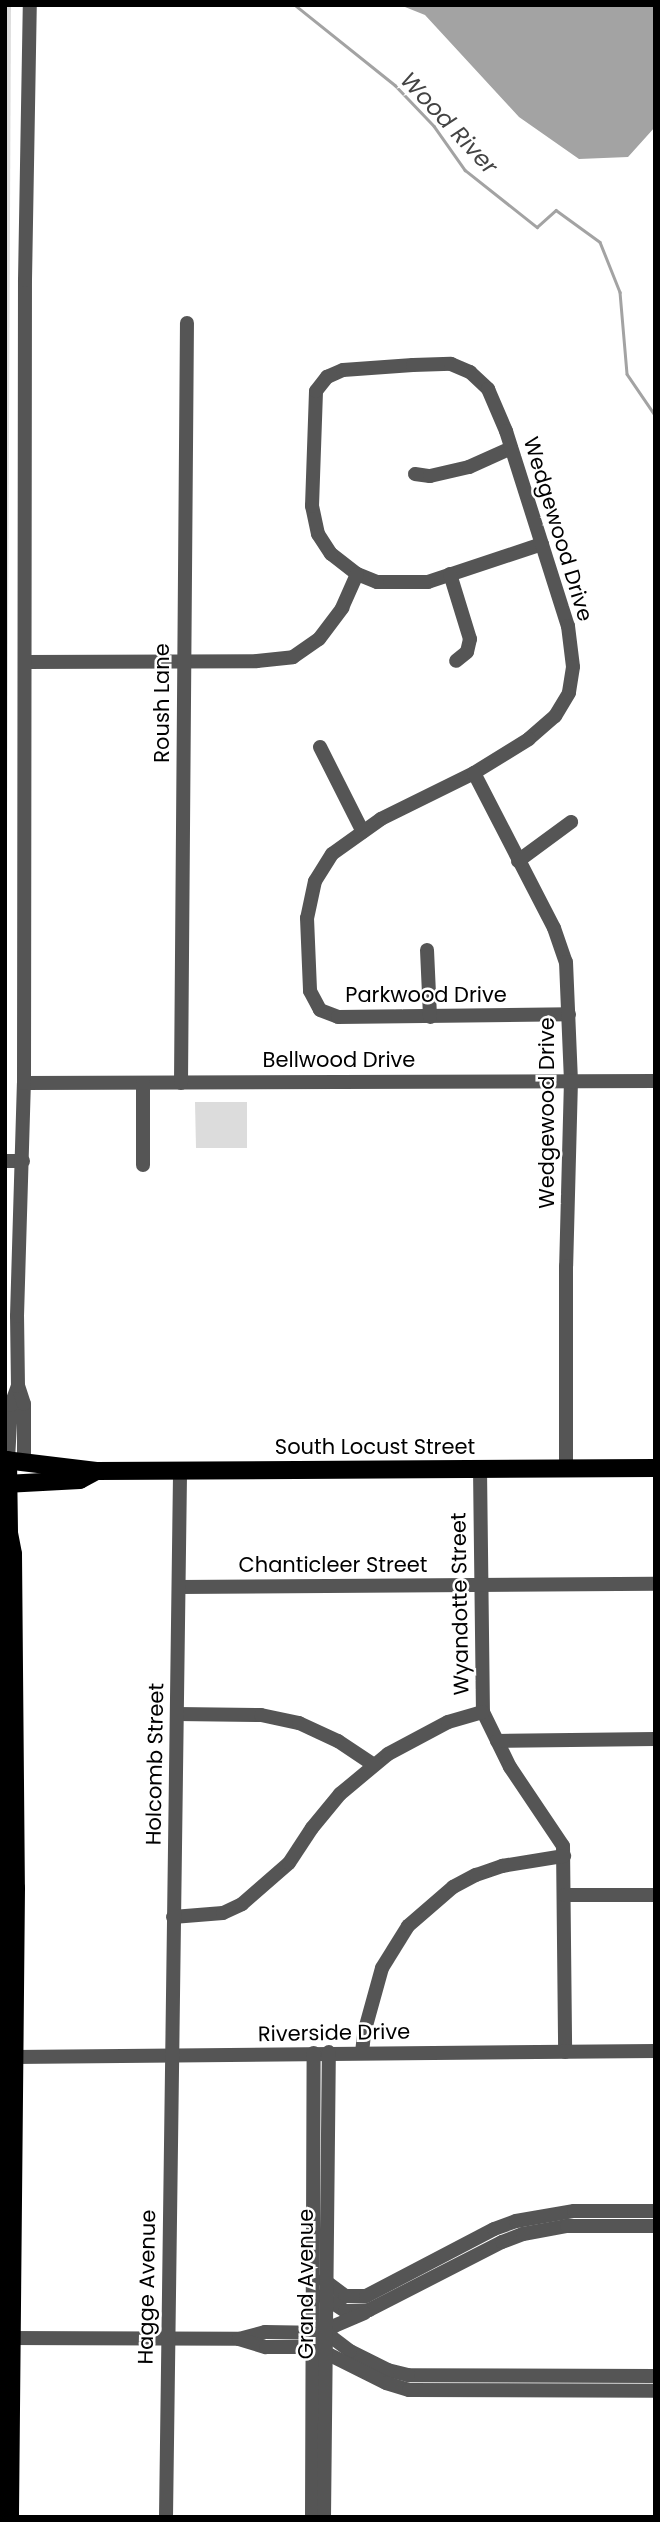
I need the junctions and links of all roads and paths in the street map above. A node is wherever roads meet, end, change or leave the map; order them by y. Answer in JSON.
{"nodes":[{"id":1,"x":30,"y":5,"type":"edge"},
{"id":2,"x":187,"y":323,"type":"dead end"},
{"id":3,"x":511,"y":448,"type":"junction"},
{"id":4,"x":415,"y":474,"type":"dead end"},
{"id":5,"x":542,"y":544,"type":"junction"},
{"id":6,"x":357,"y":574,"type":"junction"},
{"id":7,"x":450,"y":574,"type":"junction"},
{"id":8,"x":456,"y":661,"type":"dead end"},
{"id":9,"x":25,"y":662,"type":"junction"},
{"id":10,"x":183,"y":662,"type":"junction"},
{"id":11,"x":320,"y":747,"type":"dead end"},
{"id":12,"x":474,"y":773,"type":"junction"},
{"id":13,"x":571,"y":822,"type":"dead end"},
{"id":14,"x":363,"y":832,"type":"junction"},
{"id":15,"x":518,"y":860,"type":"junction"},
{"id":16,"x":427,"y":950,"type":"dead end"},
{"id":17,"x":569,"y":1014,"type":"junction"},
{"id":18,"x":430,"y":1017,"type":"junction"},
{"id":19,"x":571,"y":1080,"type":"junction"},
{"id":20,"x":655,"y":1081,"type":"edge"},
{"id":21,"x":24,"y":1083,"type":"junction"},
{"id":22,"x":143,"y":1083,"type":"junction"},
{"id":23,"x":181,"y":1083,"type":"junction"},
{"id":24,"x":5,"y":1161,"type":"edge"},
{"id":25,"x":23,"y":1161,"type":"junction"},
{"id":26,"x":143,"y":1165,"type":"dead end"},
{"id":27,"x":12,"y":1461,"type":"edge"},
{"id":28,"x":655,"y":1468,"type":"edge"},
{"id":29,"x":480,"y":1469,"type":"junction"},
{"id":30,"x":566,"y":1469,"type":"junction"},
{"id":31,"x":180,"y":1470,"type":"junction"},
{"id":32,"x":96,"y":1471,"type":"junction"},
{"id":33,"x":10,"y":1484,"type":"edge"},
{"id":34,"x":655,"y":1584,"type":"edge"},
{"id":35,"x":481,"y":1585,"type":"junction"},
{"id":36,"x":179,"y":1587,"type":"junction"},
{"id":37,"x":483,"y":1712,"type":"junction"},
{"id":38,"x":177,"y":1714,"type":"junction"},
{"id":39,"x":655,"y":1739,"type":"edge"},
{"id":40,"x":497,"y":1741,"type":"junction"},
{"id":41,"x":374,"y":1765,"type":"junction"},
{"id":42,"x":564,"y":1856,"type":"junction"},
{"id":43,"x":11,"y":1887,"type":"edge"},
{"id":44,"x":565,"y":1895,"type":"junction"},
{"id":45,"x":655,"y":1895,"type":"edge"},
{"id":46,"x":173,"y":1917,"type":"junction"},
{"id":47,"x":655,"y":2051,"type":"edge"},
{"id":48,"x":329,"y":2052,"type":"junction"},
{"id":49,"x":565,"y":2052,"type":"junction"},
{"id":50,"x":314,"y":2053,"type":"junction"},
{"id":51,"x":362,"y":2053,"type":"junction"},
{"id":52,"x":15,"y":2057,"type":"junction"},
{"id":53,"x":170,"y":2058,"type":"junction"},
{"id":54,"x":655,"y":2211,"type":"edge"},
{"id":55,"x":655,"y":2226,"type":"edge"},
{"id":56,"x":320,"y":2285,"type":"junction"},
{"id":57,"x":326,"y":2300,"type":"junction"},
{"id":58,"x":369,"y":2310,"type":"junction"},
{"id":59,"x":8,"y":2338,"type":"edge"},
{"id":60,"x":167,"y":2338,"type":"junction"},
{"id":61,"x":320,"y":2341,"type":"junction"},
{"id":62,"x":655,"y":2376,"type":"edge"},
{"id":63,"x":655,"y":2391,"type":"edge"},
{"id":64,"x":10,"y":2517,"type":"edge"},
{"id":65,"x":166,"y":2517,"type":"edge"},
{"id":66,"x":312,"y":2517,"type":"edge"},
{"id":67,"x":324,"y":2517,"type":"edge"}],
"edges":[{"from":1,"to":9,"type":"street"},
{"from":2,"to":10,"type":"street","name":"Roush Lane"},
{"from":3,"to":4,"type":"street"},
{"from":3,"to":5,"type":"street","name":"Wedgewood Drive"},
{"from":3,"to":6,"type":"street","name":"Wedgewood Drive"},
{"from":5,"to":7,"type":"street"},
{"from":5,"to":12,"type":"street","name":"Wedgewood Drive"},
{"from":6,"to":7,"type":"street"},
{"from":6,"to":10,"type":"street"},
{"from":7,"to":8,"type":"street"},
{"from":9,"to":10,"type":"street"},
{"from":9,"to":21,"type":"street"},
{"from":10,"to":23,"type":"street","name":"Roush Lane"},
{"from":11,"to":14,"type":"street"},
{"from":12,"to":14,"type":"street","name":"Parkwood Drive"},
{"from":12,"to":15,"type":"street","name":"Wedgewood Drive"},
{"from":13,"to":15,"type":"street"},
{"from":14,"to":18,"type":"street","name":"Parkwood Drive"},
{"from":15,"to":17,"type":"street","name":"Wedgewood Drive"},
{"from":16,"to":18,"type":"street"},
{"from":17,"to":18,"type":"street","name":"Parkwood Drive"},
{"from":17,"to":19,"type":"street","name":"Wedgewood Drive"},
{"from":19,"to":20,"type":"street","name":"Bellwood Drive"},
{"from":19,"to":23,"type":"street","name":"Bellwood Drive"},
{"from":19,"to":30,"type":"street","name":"Wedgewood Drive"},
{"from":21,"to":22,"type":"street","name":"Bellwood Drive"},
{"from":21,"to":25,"type":"street"},
{"from":22,"to":23,"type":"street","name":"Bellwood Drive"},
{"from":22,"to":26,"type":"street"},
{"from":24,"to":25,"type":"street"},
{"from":25,"to":27,"type":"street"},
{"from":27,"to":32,"type":"main road","name":"South Locust Street"},
{"from":27,"to":33,"type":"main road"},
{"from":28,"to":30,"type":"main road","name":"South Locust Street"},
{"from":29,"to":30,"type":"main road","name":"South Locust Street"},
{"from":29,"to":31,"type":"main road","name":"South Locust Street"},
{"from":29,"to":35,"type":"street","name":"Wyandotte Street"},
{"from":31,"to":32,"type":"main road","name":"South Locust Street"},
{"from":31,"to":36,"type":"street","name":"Holcomb Street"},
{"from":32,"to":33,"type":"main road","name":"South Locust Street"},
{"from":33,"to":43,"type":"main road"},
{"from":34,"to":35,"type":"street","name":"Chanticleer Street"},
{"from":35,"to":36,"type":"street","name":"Chanticleer Street"},
{"from":35,"to":37,"type":"street","name":"Wyandotte Street"},
{"from":36,"to":38,"type":"street","name":"Holcomb Street"},
{"from":37,"to":40,"type":"street","name":"Wyandotte Street"},
{"from":37,"to":41,"type":"street"},
{"from":38,"to":41,"type":"street"},
{"from":38,"to":46,"type":"street","name":"Holcomb Street"},
{"from":39,"to":40,"type":"street"},
{"from":40,"to":42,"type":"street","name":"Wyandotte Street"},
{"from":41,"to":46,"type":"street"},
{"from":42,"to":44,"type":"street","name":"Wyandotte Street"},
{"from":42,"to":51,"type":"street"},
{"from":43,"to":52,"type":"main road"},
{"from":44,"to":45,"type":"street"},
{"from":44,"to":49,"type":"street","name":"Wyandotte Street"},
{"from":46,"to":53,"type":"street","name":"Holcomb Street"},
{"from":47,"to":49,"type":"street","name":"Riverside Drive"},
{"from":48,"to":50,"type":"street","name":"Riverside Drive"},
{"from":48,"to":51,"type":"street","name":"Riverside Drive"},
{"from":48,"to":56,"type":"street","name":"Grand Avenue"},
{"from":49,"to":51,"type":"street","name":"Riverside Drive"},
{"from":50,"to":53,"type":"street","name":"Riverside Drive"},
{"from":50,"to":56,"type":"street","name":"Grand Avenue"},
{"from":52,"to":53,"type":"street","name":"Riverside Drive"},
{"from":52,"to":59,"type":"main road"},
{"from":53,"to":60,"type":"street","name":"Hagge Avenue"},
{"from":54,"to":56,"type":"street"},
{"from":55,"to":58,"type":"street"},
{"from":56,"to":57,"type":"street","name":"Grand Avenue"},
{"from":56,"to":61,"type":"street","name":"Grand Avenue"},
{"from":57,"to":58,"type":"street"},
{"from":57,"to":61,"type":"street","name":"Grand Avenue"},
{"from":58,"to":61,"type":"street"},
{"from":59,"to":60,"type":"street"},
{"from":59,"to":64,"type":"main road"},
{"from":60,"to":61,"type":"street"},
{"from":60,"to":65,"type":"street","name":"Hagge Avenue"},
{"from":61,"to":62,"type":"street"},
{"from":61,"to":63,"type":"street"},
{"from":61,"to":66,"type":"street","name":"Grand Avenue"},
{"from":61,"to":67,"type":"street","name":"Grand Avenue"}]}
